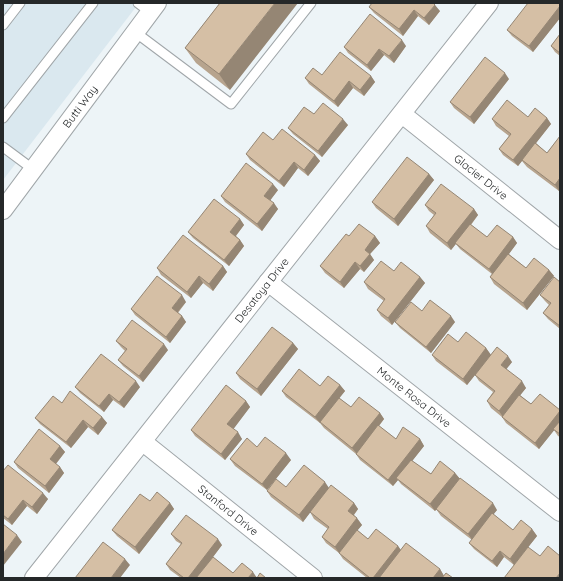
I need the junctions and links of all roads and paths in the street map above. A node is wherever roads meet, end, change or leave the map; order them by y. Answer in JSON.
{"nodes":[{"id":1,"x":20,"y":3,"type":"edge"},
{"id":2,"x":93,"y":3,"type":"edge"},
{"id":3,"x":311,"y":3,"type":"edge"},
{"id":4,"x":490,"y":3,"type":"edge"},
{"id":5,"x":148,"y":6,"type":"edge"},
{"id":6,"x":3,"y":25,"type":"edge"},
{"id":7,"x":135,"y":32,"type":"junction"},
{"id":8,"x":402,"y":114,"type":"junction"},
{"id":9,"x":3,"y":118,"type":"edge"},
{"id":10,"x":3,"y":147,"type":"edge"},
{"id":11,"x":34,"y":170,"type":"junction"},
{"id":12,"x":3,"y":210,"type":"edge"},
{"id":13,"x":560,"y":240,"type":"edge"},
{"id":14,"x":268,"y":282,"type":"junction"},
{"id":15,"x":143,"y":442,"type":"junction"},
{"id":16,"x":560,"y":512,"type":"edge"},
{"id":17,"x":34,"y":578,"type":"edge"},
{"id":18,"x":313,"y":578,"type":"edge"}],
"edges":[{"from":1,"to":6,"type":"lane"},
{"from":2,"to":9,"type":"lane"},
{"from":3,"to":7,"type":"lane"},
{"from":4,"to":8,"type":"street","name":"Desatoya Drive"},
{"from":5,"to":7,"type":"street","name":"Butti Way"},
{"from":7,"to":11,"type":"street","name":"Butti Way"},
{"from":8,"to":13,"type":"street","name":"Glacier Drive"},
{"from":8,"to":14,"type":"street","name":"Desatoya Drive"},
{"from":10,"to":11,"type":"lane"},
{"from":11,"to":12,"type":"street","name":"Butti Way"},
{"from":14,"to":15,"type":"street","name":"Desatoya Drive"},
{"from":14,"to":16,"type":"street","name":"Monte Rosa Drive"},
{"from":15,"to":17,"type":"street","name":"Desatoya Drive"},
{"from":15,"to":18,"type":"street","name":"Stanford Drive"}]}
